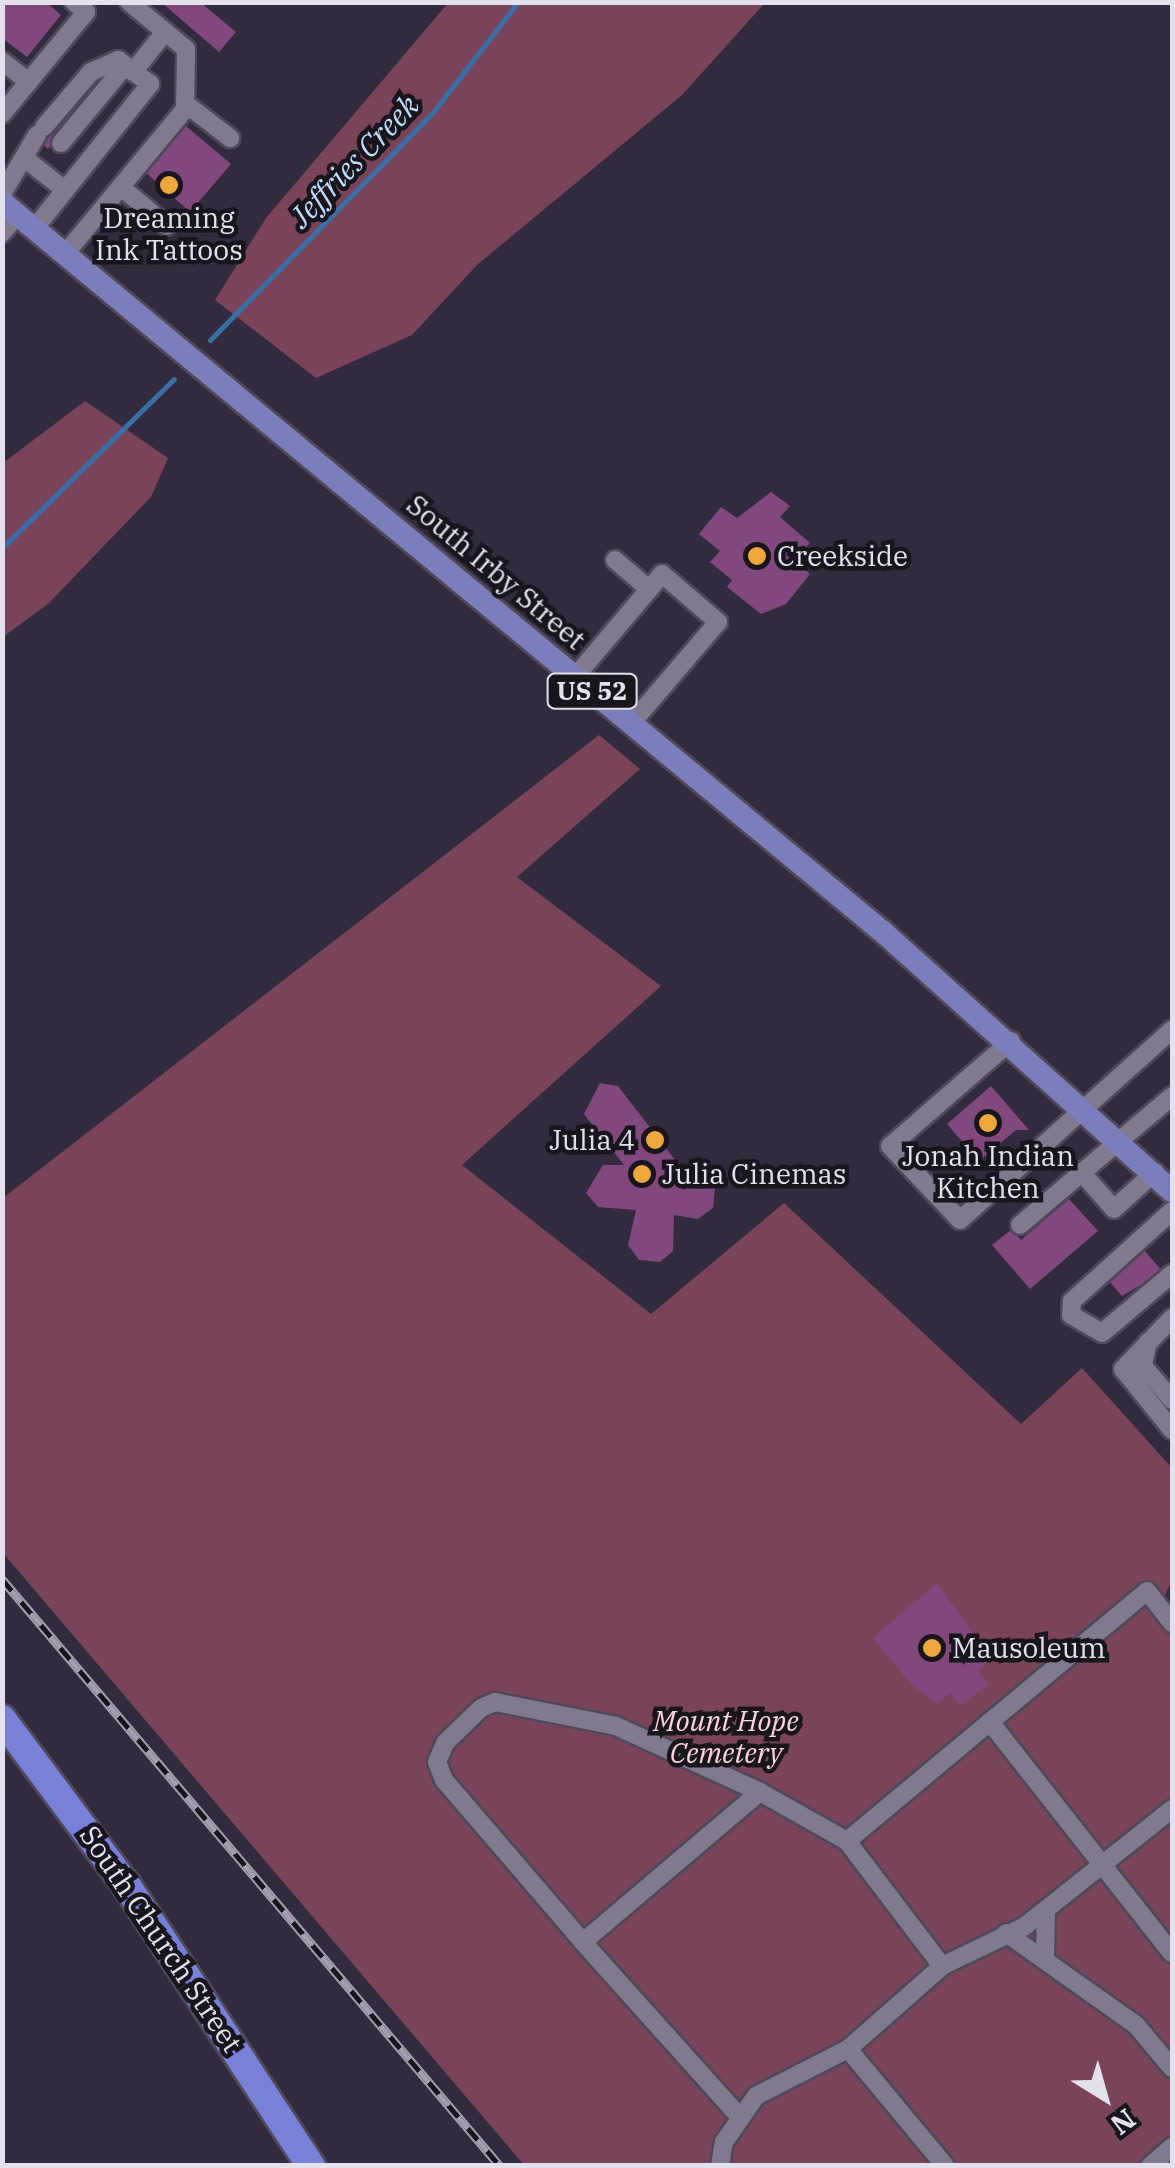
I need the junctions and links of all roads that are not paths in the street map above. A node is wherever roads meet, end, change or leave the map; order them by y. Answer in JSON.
{"nodes":[{"id":1,"x":74,"y":2,"type":"edge"},
{"id":2,"x":129,"y":2,"type":"edge"},
{"id":3,"x":164,"y":32,"type":"junction"},
{"id":4,"x":2,"y":61,"type":"edge"},
{"id":5,"x":129,"y":69,"type":"junction"},
{"id":6,"x":29,"y":82,"type":"junction"},
{"id":7,"x":186,"y":104,"type":"junction"},
{"id":8,"x":2,"y":114,"type":"edge"},
{"id":9,"x":230,"y":138,"type":"dead end"},
{"id":10,"x":34,"y":166,"type":"junction"},
{"id":11,"x":121,"y":186,"type":"junction"},
{"id":12,"x":65,"y":190,"type":"junction"},
{"id":13,"x":2,"y":194,"type":"edge"},
{"id":14,"x":14,"y":220,"type":"edge"},
{"id":15,"x":167,"y":226,"type":"dead end"},
{"id":16,"x":65,"y":254,"type":"junction"},
{"id":17,"x":615,"y":560,"type":"dead end"},
{"id":18,"x":649,"y":589,"type":"junction"},
{"id":19,"x":575,"y":677,"type":"junction"},
{"id":20,"x":631,"y":724,"type":"junction"},
{"id":21,"x":1172,"y":1030,"type":"edge"},
{"id":22,"x":1011,"y":1040,"type":"junction"},
{"id":23,"x":1172,"y":1096,"type":"edge"},
{"id":24,"x":1087,"y":1108,"type":"junction"},
{"id":25,"x":1122,"y":1140,"type":"junction"},
{"id":26,"x":1155,"y":1172,"type":"junction"},
{"id":27,"x":1082,"y":1173,"type":"junction"},
{"id":28,"x":1172,"y":1191,"type":"edge"},
{"id":29,"x":1172,"y":1211,"type":"edge"},
{"id":30,"x":1020,"y":1225,"type":"dead end"},
{"id":31,"x":1172,"y":1274,"type":"edge"},
{"id":32,"x":1172,"y":1318,"type":"edge"},
{"id":33,"x":1151,"y":1337,"type":"junction"},
{"id":34,"x":1172,"y":1400,"type":"edge"},
{"id":35,"x":1172,"y":1430,"type":"edge"},
{"id":36,"x":1172,"y":1623,"type":"edge"},
{"id":37,"x":2,"y":1719,"type":"edge"},
{"id":38,"x":990,"y":1722,"type":"junction"},
{"id":39,"x":760,"y":1792,"type":"junction"},
{"id":40,"x":1172,"y":1809,"type":"edge"},
{"id":41,"x":847,"y":1841,"type":"junction"},
{"id":42,"x":1101,"y":1870,"type":"junction"},
{"id":43,"x":1046,"y":1910,"type":"junction"},
{"id":44,"x":1006,"y":1932,"type":"junction"},
{"id":45,"x":583,"y":1942,"type":"junction"},
{"id":46,"x":1172,"y":1953,"type":"edge"},
{"id":47,"x":1045,"y":1956,"type":"junction"},
{"id":48,"x":942,"y":1966,"type":"junction"},
{"id":49,"x":848,"y":2049,"type":"junction"},
{"id":50,"x":1172,"y":2068,"type":"edge"},
{"id":51,"x":738,"y":2116,"type":"junction"},
{"id":52,"x":1172,"y":2147,"type":"edge"},
{"id":53,"x":311,"y":2166,"type":"edge"},
{"id":54,"x":720,"y":2166,"type":"edge"},
{"id":55,"x":946,"y":2166,"type":"edge"},
{"id":56,"x":1150,"y":2166,"type":"edge"}],
"edges":[{"from":1,"to":6,"type":"lane"},
{"from":2,"to":3,"type":"lane"},
{"from":3,"to":5,"type":"lane"},
{"from":3,"to":7,"type":"lane"},
{"from":4,"to":6,"type":"lane"},
{"from":5,"to":10,"type":"lane"},
{"from":5,"to":10,"type":"lane"},
{"from":5,"to":12,"type":"lane"},
{"from":6,"to":8,"type":"lane"},
{"from":7,"to":9,"type":"lane"},
{"from":7,"to":11,"type":"lane"},
{"from":10,"to":12,"type":"lane"},
{"from":10,"to":13,"type":"lane"},
{"from":11,"to":15,"type":"lane"},
{"from":11,"to":16,"type":"lane"},
{"from":12,"to":14,"type":"lane"},
{"from":14,"to":16,"type":"main road","name":"South Irby Street","number":"US 52"},
{"from":16,"to":19,"type":"main road","name":"South Irby Street","number":"US 52"},
{"from":17,"to":18,"type":"lane"},
{"from":18,"to":19,"type":"lane"},
{"from":18,"to":20,"type":"lane"},
{"from":19,"to":20,"type":"main road","name":"South Irby Street","number":"US 52"},
{"from":20,"to":22,"type":"main road","name":"South Irby Street","number":"US 52"},
{"from":21,"to":24,"type":"lane"},
{"from":22,"to":24,"type":"main road","name":"South Irby Street","number":"US 52"},
{"from":22,"to":24,"type":"lane"},
{"from":23,"to":25,"type":"lane"},
{"from":24,"to":25,"type":"main road","name":"South Irby Street","number":"US 52"},
{"from":25,"to":26,"type":"main road","name":"South Irby Street","number":"US 52"},
{"from":25,"to":27,"type":"lane"},
{"from":26,"to":27,"type":"lane"},
{"from":26,"to":28,"type":"main road","name":"South Irby Street","number":"US 52"},
{"from":27,"to":30,"type":"lane"},
{"from":29,"to":31,"type":"lane"},
{"from":32,"to":33,"type":"lane"},
{"from":33,"to":34,"type":"lane"},
{"from":33,"to":35,"type":"lane"},
{"from":36,"to":38,"type":"lane"},
{"from":37,"to":53,"type":"highway","name":"South Church Street"},
{"from":38,"to":41,"type":"lane"},
{"from":38,"to":42,"type":"lane"},
{"from":39,"to":41,"type":"lane"},
{"from":39,"to":45,"type":"lane"},
{"from":39,"to":45,"type":"lane"},
{"from":40,"to":42,"type":"lane"},
{"from":41,"to":48,"type":"lane"},
{"from":42,"to":43,"type":"lane"},
{"from":42,"to":46,"type":"lane"},
{"from":43,"to":44,"type":"lane"},
{"from":43,"to":47,"type":"lane"},
{"from":44,"to":47,"type":"lane"},
{"from":44,"to":48,"type":"lane"},
{"from":45,"to":51,"type":"lane"},
{"from":47,"to":50,"type":"lane"},
{"from":48,"to":49,"type":"lane"},
{"from":49,"to":51,"type":"lane"},
{"from":49,"to":55,"type":"lane"},
{"from":51,"to":54,"type":"lane"},
{"from":52,"to":56,"type":"lane"}]}
